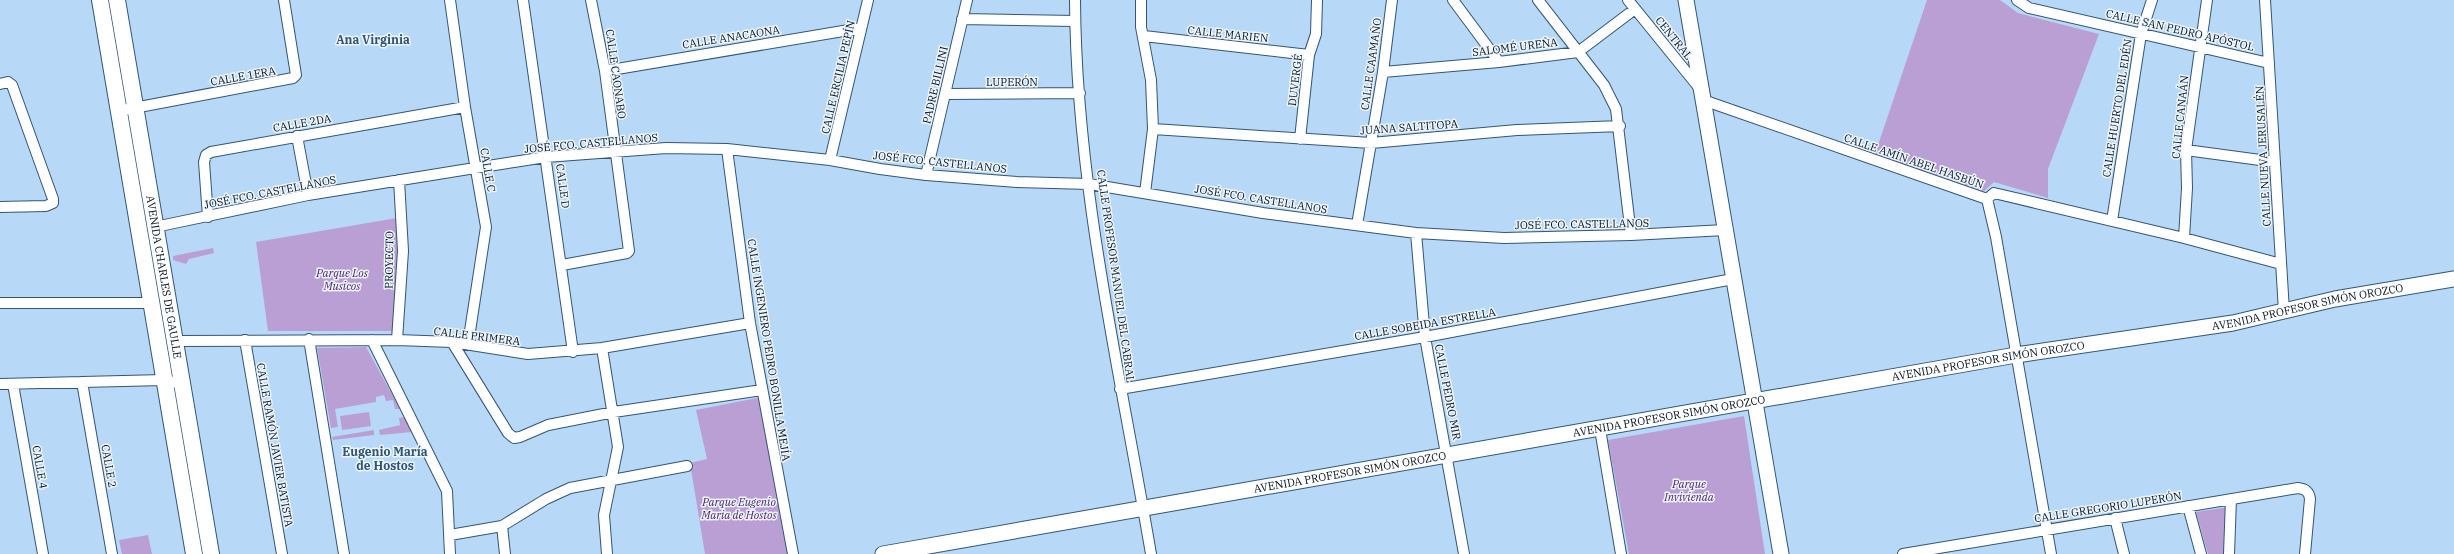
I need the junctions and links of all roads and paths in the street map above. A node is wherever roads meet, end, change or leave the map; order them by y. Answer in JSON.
{"nodes":[{"id":1,"x":100,"y":0,"type":"edge"},
{"id":2,"x":117,"y":0,"type":"edge"},
{"id":3,"x":284,"y":0,"type":"edge"},
{"id":4,"x":450,"y":0,"type":"edge"},
{"id":5,"x":523,"y":0,"type":"edge"},
{"id":6,"x":591,"y":0,"type":"edge"},
{"id":7,"x":868,"y":0,"type":"edge"},
{"id":8,"x":967,"y":0,"type":"edge"},
{"id":9,"x":1075,"y":0,"type":"edge"},
{"id":10,"x":1141,"y":0,"type":"edge"},
{"id":11,"x":1317,"y":0,"type":"edge"},
{"id":12,"x":1392,"y":0,"type":"edge"},
{"id":13,"x":1453,"y":0,"type":"edge"},
{"id":14,"x":1538,"y":0,"type":"edge"},
{"id":15,"x":1628,"y":0,"type":"edge"},
{"id":16,"x":1686,"y":0,"type":"edge"},
{"id":17,"x":2152,"y":0,"type":"edge"},
{"id":18,"x":2207,"y":0,"type":"edge"},
{"id":19,"x":2265,"y":0,"type":"edge"},
{"id":20,"x":2020,"y":1,"type":"edge"},
{"id":21,"x":1635,"y":9,"type":"junction"},
{"id":22,"x":962,"y":19,"type":"junction"},
{"id":23,"x":1075,"y":21,"type":"junction"},
{"id":24,"x":861,"y":28,"type":"junction"},
{"id":25,"x":2141,"y":34,"type":"junction"},
{"id":26,"x":1144,"y":36,"type":"junction"},
{"id":27,"x":2199,"y":47,"type":"junction"},
{"id":28,"x":1578,"y":52,"type":"junction"},
{"id":29,"x":1309,"y":55,"type":"junction"},
{"id":30,"x":1499,"y":62,"type":"junction"},
{"id":31,"x":2269,"y":63,"type":"junction"},
{"id":32,"x":605,"y":71,"type":"junction"},
{"id":33,"x":1383,"y":72,"type":"junction"},
{"id":34,"x":0,"y":84,"type":"edge"},
{"id":35,"x":1080,"y":93,"type":"junction"},
{"id":36,"x":945,"y":94,"type":"junction"},
{"id":37,"x":1702,"y":95,"type":"junction"},
{"id":38,"x":465,"y":107,"type":"junction"},
{"id":39,"x":135,"y":108,"type":"junction"},
{"id":40,"x":118,"y":111,"type":"junction"},
{"id":41,"x":1620,"y":126,"type":"junction"},
{"id":42,"x":1152,"y":129,"type":"junction"},
{"id":43,"x":297,"y":136,"type":"junction"},
{"id":44,"x":1300,"y":139,"type":"junction"},
{"id":45,"x":1370,"y":143,"type":"junction"},
{"id":46,"x":727,"y":149,"type":"junction"},
{"id":47,"x":614,"y":150,"type":"junction"},
{"id":48,"x":2186,"y":150,"type":"junction"},
{"id":49,"x":546,"y":157,"type":"junction"},
{"id":50,"x":830,"y":160,"type":"junction"},
{"id":51,"x":2275,"y":162,"type":"junction"},
{"id":52,"x":475,"y":168,"type":"junction"},
{"id":53,"x":926,"y":174,"type":"junction"},
{"id":54,"x":399,"y":180,"type":"junction"},
{"id":55,"x":1089,"y":184,"type":"junction"},
{"id":56,"x":1146,"y":193,"type":"junction"},
{"id":57,"x":308,"y":195,"type":"junction"},
{"id":58,"x":1987,"y":199,"type":"junction"},
{"id":59,"x":0,"y":207,"type":"edge"},
{"id":60,"x":208,"y":216,"type":"junction"},
{"id":61,"x":2112,"y":221,"type":"junction"},
{"id":62,"x":1357,"y":225,"type":"junction"},
{"id":63,"x":155,"y":227,"type":"junction"},
{"id":64,"x":1725,"y":230,"type":"junction"},
{"id":65,"x":1416,"y":233,"type":"junction"},
{"id":66,"x":1631,"y":235,"type":"junction"},
{"id":67,"x":2184,"y":238,"type":"junction"},
{"id":68,"x":2281,"y":264,"type":"junction"},
{"id":69,"x":562,"y":265,"type":"junction"},
{"id":70,"x":2454,"y":279,"type":"edge"},
{"id":71,"x":1733,"y":280,"type":"junction"},
{"id":72,"x":0,"y":303,"type":"edge"},
{"id":73,"x":151,"y":303,"type":"junction"},
{"id":74,"x":2284,"y":311,"type":"junction"},
{"id":75,"x":750,"y":323,"type":"junction"},
{"id":76,"x":1424,"y":337,"type":"junction"},
{"id":77,"x":309,"y":339,"type":"junction"},
{"id":78,"x":245,"y":340,"type":"junction"},
{"id":79,"x":372,"y":340,"type":"junction"},
{"id":80,"x":397,"y":340,"type":"junction"},
{"id":81,"x":175,"y":341,"type":"junction"},
{"id":82,"x":452,"y":342,"type":"junction"},
{"id":83,"x":468,"y":344,"type":"junction"},
{"id":84,"x":602,"y":348,"type":"junction"},
{"id":85,"x":573,"y":352,"type":"junction"},
{"id":86,"x":2016,"y":355,"type":"junction"},
{"id":87,"x":164,"y":380,"type":"junction"},
{"id":88,"x":82,"y":382,"type":"junction"},
{"id":89,"x":0,"y":384,"type":"edge"},
{"id":90,"x":13,"y":384,"type":"junction"},
{"id":91,"x":182,"y":384,"type":"junction"},
{"id":92,"x":1120,"y":388,"type":"junction"},
{"id":93,"x":762,"y":390,"type":"junction"},
{"id":94,"x":1755,"y":401,"type":"junction"},
{"id":95,"x":614,"y":412,"type":"junction"},
{"id":96,"x":1600,"y":429,"type":"junction"},
{"id":97,"x":1448,"y":456,"type":"junction"},
{"id":98,"x":687,"y":466,"type":"dead end"},
{"id":99,"x":612,"y":479,"type":"junction"},
{"id":100,"x":2231,"y":499,"type":"junction"},
{"id":101,"x":2188,"y":506,"type":"junction"},
{"id":102,"x":1143,"y":508,"type":"junction"},
{"id":103,"x":2115,"y":518,"type":"junction"},
{"id":104,"x":502,"y":526,"type":"junction"},
{"id":105,"x":2046,"y":528,"type":"junction"},
{"id":106,"x":450,"y":535,"type":"junction"},
{"id":107,"x":43,"y":554,"type":"edge"},
{"id":108,"x":112,"y":554,"type":"edge"},
{"id":109,"x":194,"y":554,"type":"edge"},
{"id":110,"x":211,"y":554,"type":"edge"},
{"id":111,"x":282,"y":554,"type":"edge"},
{"id":112,"x":344,"y":554,"type":"edge"},
{"id":113,"x":450,"y":554,"type":"edge"},
{"id":114,"x":505,"y":554,"type":"edge"},
{"id":115,"x":607,"y":554,"type":"edge"},
{"id":116,"x":793,"y":554,"type":"edge"},
{"id":117,"x":884,"y":554,"type":"edge"},
{"id":118,"x":1151,"y":554,"type":"edge"},
{"id":119,"x":1464,"y":554,"type":"edge"},
{"id":120,"x":1621,"y":554,"type":"edge"},
{"id":121,"x":1781,"y":554,"type":"edge"},
{"id":122,"x":1903,"y":554,"type":"edge"},
{"id":123,"x":2051,"y":554,"type":"edge"},
{"id":124,"x":2124,"y":554,"type":"edge"},
{"id":125,"x":2201,"y":554,"type":"edge"},
{"id":126,"x":2229,"y":554,"type":"edge"},
{"id":127,"x":2305,"y":554,"type":"edge"}],
"edges":[{"from":1,"to":40,"type":"main road","name":"AVENIDA CHARLES DE GAULLE"},
{"from":2,"to":39,"type":"main road","name":"AVENIDA CHARLES DE GAULLE"},
{"from":3,"to":39,"type":"street","name":"CALLE 1ERA"},
{"from":4,"to":38,"type":"street","name":"CALLE C"},
{"from":5,"to":49,"type":"street","name":"CALLE D"},
{"from":6,"to":32,"type":"street","name":"CALLE CAONABO"},
{"from":7,"to":24,"type":"street","name":"CALLE ERCILIA PEPÍN"},
{"from":8,"to":22,"type":"street","name":"PADRE BILLINI"},
{"from":9,"to":23,"type":"street","name":"CALLE PROFESOR MANUEL DEL CABRAL"},
{"from":10,"to":26,"type":"street"},
{"from":11,"to":29,"type":"street","name":"DUVERGÉ"},
{"from":12,"to":33,"type":"street","name":"CALLE CAAMAÑO"},
{"from":13,"to":30,"type":"street"},
{"from":14,"to":28,"type":"street"},
{"from":15,"to":21,"type":"street","name":"CENTRAL"},
{"from":16,"to":37,"type":"main road"},
{"from":17,"to":25,"type":"street","name":"CALLE HUERTO DEL EDÉN"},
{"from":18,"to":27,"type":"street","name":"CALLE CANAÁN"},
{"from":19,"to":31,"type":"street","name":"CALLE NUEVA JERUSALÉN"},
{"from":20,"to":25,"type":"street","name":"CALLE SAN PEDRO APÓSTOL"},
{"from":21,"to":28,"type":"street","name":"SALOMÉ UREÑA"},
{"from":21,"to":37,"type":"street","name":"CENTRAL"},
{"from":22,"to":23,"type":"street"},
{"from":22,"to":36,"type":"street","name":"PADRE BILLINI"},
{"from":23,"to":35,"type":"street","name":"CALLE PROFESOR MANUEL DEL CABRAL"},
{"from":24,"to":32,"type":"street","name":"CALLE ANACAONA"},
{"from":24,"to":50,"type":"street","name":"CALLE ERCILIA PEPÍN"},
{"from":25,"to":27,"type":"street","name":"CALLE SAN PEDRO APÓSTOL"},
{"from":25,"to":61,"type":"street","name":"CALLE HUERTO DEL EDÉN"},
{"from":26,"to":29,"type":"street","name":"CALLE MARIEN"},
{"from":26,"to":42,"type":"street"},
{"from":27,"to":31,"type":"street","name":"CALLE SAN PEDRO APÓSTOL"},
{"from":27,"to":48,"type":"street","name":"CALLE CANAÁN"},
{"from":28,"to":30,"type":"street","name":"SALOMÉ UREÑA"},
{"from":28,"to":41,"type":"street"},
{"from":29,"to":44,"type":"street","name":"DUVERGÉ"},
{"from":30,"to":33,"type":"street","name":"SALOMÉ UREÑA"},
{"from":31,"to":51,"type":"street","name":"CALLE NUEVA JERUSALÉN"},
{"from":32,"to":47,"type":"street","name":"CALLE CAONABO"},
{"from":33,"to":45,"type":"street","name":"CALLE CAAMAÑO"},
{"from":34,"to":59,"type":"street"},
{"from":35,"to":36,"type":"street","name":"LUPERÓN"},
{"from":35,"to":55,"type":"street","name":"CALLE PROFESOR MANUEL DEL CABRAL"},
{"from":36,"to":53,"type":"street","name":"PADRE BILLINI"},
{"from":37,"to":58,"type":"street","name":"CALLE AMÍN ABEL HASBÚN"},
{"from":37,"to":64,"type":"main road"},
{"from":38,"to":43,"type":"street","name":"CALLE 2DA"},
{"from":38,"to":52,"type":"street","name":"CALLE C"},
{"from":39,"to":40,"type":"street","name":"CALLE 1ERA"},
{"from":39,"to":63,"type":"main road","name":"AVENIDA CHARLES DE GAULLE"},
{"from":40,"to":73,"type":"main road","name":"AVENIDA CHARLES DE GAULLE"},
{"from":41,"to":45,"type":"street","name":"JUANA SALTITOPA"},
{"from":41,"to":66,"type":"street"},
{"from":42,"to":44,"type":"street","name":"JUANA SALTITOPA"},
{"from":42,"to":56,"type":"street"},
{"from":43,"to":57,"type":"street"},
{"from":43,"to":60,"type":"street","name":"CALLE 2DA"},
{"from":44,"to":45,"type":"street","name":"JUANA SALTITOPA"},
{"from":45,"to":62,"type":"street","name":"CALLE CAAMAÑO"},
{"from":46,"to":47,"type":"street","name":"JOSÉ FCO. CASTELLANOS"},
{"from":46,"to":50,"type":"street","name":"JOSÉ FCO. CASTELLANOS"},
{"from":46,"to":75,"type":"street","name":"CALLE INGENIERO PEDRO BONILLA MEJÍA"},
{"from":47,"to":49,"type":"street","name":"JOSÉ FCO. CASTELLANOS"},
{"from":47,"to":69,"type":"street","name":"CALLE CAONABO"},
{"from":48,"to":51,"type":"street"},
{"from":48,"to":67,"type":"street","name":"CALLE CANAÁN"},
{"from":49,"to":52,"type":"street","name":"JOSÉ FCO. CASTELLANOS"},
{"from":49,"to":69,"type":"street","name":"CALLE D"},
{"from":50,"to":53,"type":"street","name":"JOSÉ FCO. CASTELLANOS"},
{"from":51,"to":68,"type":"street","name":"CALLE NUEVA JERUSALÉN"},
{"from":52,"to":54,"type":"street","name":"JOSÉ FCO. CASTELLANOS"},
{"from":52,"to":83,"type":"street","name":"CALLE C"},
{"from":53,"to":55,"type":"street","name":"JOSÉ FCO. CASTELLANOS"},
{"from":54,"to":57,"type":"street","name":"JOSÉ FCO. CASTELLANOS"},
{"from":54,"to":80,"type":"street","name":"PROYECTO"},
{"from":55,"to":56,"type":"street","name":"JOSÉ FCO. CASTELLANOS"},
{"from":55,"to":92,"type":"street","name":"CALLE PROFESOR MANUEL DEL CABRAL"},
{"from":56,"to":62,"type":"street","name":"JOSÉ FCO. CASTELLANOS"},
{"from":57,"to":60,"type":"street","name":"JOSÉ FCO. CASTELLANOS"},
{"from":58,"to":61,"type":"street","name":"CALLE AMÍN ABEL HASBÚN"},
{"from":58,"to":86,"type":"street"},
{"from":60,"to":63,"type":"street","name":"JOSÉ FCO. CASTELLANOS"},
{"from":61,"to":67,"type":"street","name":"CALLE AMÍN ABEL HASBÚN"},
{"from":62,"to":65,"type":"street","name":"JOSÉ FCO. CASTELLANOS"},
{"from":63,"to":81,"type":"main road","name":"AVENIDA CHARLES DE GAULLE"},
{"from":64,"to":66,"type":"street","name":"JOSÉ FCO. CASTELLANOS"},
{"from":64,"to":71,"type":"main road"},
{"from":65,"to":66,"type":"street","name":"JOSÉ FCO. CASTELLANOS"},
{"from":65,"to":76,"type":"street","name":"CALLE PEDRO MIR"},
{"from":67,"to":68,"type":"street","name":"CALLE AMÍN ABEL HASBÚN"},
{"from":68,"to":74,"type":"street","name":"CALLE NUEVA JERUSALÉN"},
{"from":69,"to":85,"type":"street","name":"CALLE D"},
{"from":70,"to":74,"type":"main road","name":"AVENIDA PROFESOR SIMÓN OROZCO"},
{"from":71,"to":76,"type":"street","name":"CALLE SOBEIDA ESTRELLA"},
{"from":71,"to":94,"type":"main road"},
{"from":72,"to":73,"type":"street"},
{"from":73,"to":87,"type":"main road","name":"AVENIDA CHARLES DE GAULLE"},
{"from":74,"to":86,"type":"main road","name":"AVENIDA PROFESOR SIMÓN OROZCO"},
{"from":75,"to":84,"type":"street","name":"CALLE PRIMERA"},
{"from":75,"to":93,"type":"street","name":"CALLE INGENIERO PEDRO BONILLA MEJÍA"},
{"from":76,"to":92,"type":"street","name":"CALLE SOBEIDA ESTRELLA"},
{"from":76,"to":97,"type":"street","name":"CALLE PEDRO MIR"},
{"from":77,"to":78,"type":"street","name":"CALLE PRIMERA"},
{"from":77,"to":79,"type":"street","name":"CALLE PRIMERA"},
{"from":77,"to":112,"type":"street"},
{"from":78,"to":81,"type":"street","name":"CALLE PRIMERA"},
{"from":78,"to":111,"type":"street","name":"CALLE RAMÓN JAVIER BATISTA"},
{"from":79,"to":80,"type":"street","name":"CALLE PRIMERA"},
{"from":79,"to":106,"type":"street"},
{"from":80,"to":82,"type":"street","name":"CALLE PRIMERA"},
{"from":81,"to":91,"type":"main road","name":"AVENIDA CHARLES DE GAULLE"},
{"from":82,"to":83,"type":"street","name":"CALLE PRIMERA"},
{"from":82,"to":95,"type":"street"},
{"from":83,"to":85,"type":"street","name":"CALLE PRIMERA"},
{"from":84,"to":85,"type":"street","name":"CALLE PRIMERA"},
{"from":84,"to":95,"type":"street"},
{"from":86,"to":94,"type":"main road","name":"AVENIDA PROFESOR SIMÓN OROZCO"},
{"from":86,"to":105,"type":"street"},
{"from":87,"to":88,"type":"street"},
{"from":87,"to":91,"type":"street"},
{"from":87,"to":109,"type":"main road","name":"AVENIDA CHARLES DE GAULLE"},
{"from":88,"to":90,"type":"street"},
{"from":88,"to":108,"type":"street","name":"CALLE 2"},
{"from":89,"to":90,"type":"street"},
{"from":90,"to":107,"type":"street","name":"CALLE 4"},
{"from":91,"to":110,"type":"main road","name":"AVENIDA CHARLES DE GAULLE"},
{"from":92,"to":102,"type":"street","name":"CALLE PROFESOR MANUEL DEL CABRAL"},
{"from":93,"to":95,"type":"street"},
{"from":93,"to":116,"type":"street","name":"CALLE INGENIERO PEDRO BONILLA MEJÍA"},
{"from":94,"to":96,"type":"main road","name":"AVENIDA PROFESOR SIMÓN OROZCO"},
{"from":94,"to":121,"type":"main road"},
{"from":95,"to":99,"type":"street"},
{"from":96,"to":97,"type":"main road","name":"AVENIDA PROFESOR SIMÓN OROZCO"},
{"from":96,"to":120,"type":"street"},
{"from":97,"to":102,"type":"main road","name":"AVENIDA PROFESOR SIMÓN OROZCO"},
{"from":97,"to":119,"type":"street","name":"CALLE PEDRO MIR"},
{"from":98,"to":99,"type":"street"},
{"from":99,"to":104,"type":"street"},
{"from":99,"to":115,"type":"street"},
{"from":100,"to":101,"type":"street","name":"CALLE GREGORIO LUPERÓN"},
{"from":100,"to":126,"type":"street"},
{"from":100,"to":127,"type":"street","name":"CALLE GREGORIO LUPERÓN"},
{"from":101,"to":103,"type":"street","name":"CALLE GREGORIO LUPERÓN"},
{"from":101,"to":125,"type":"street"},
{"from":102,"to":117,"type":"main road","name":"AVENIDA PROFESOR SIMÓN OROZCO"},
{"from":102,"to":118,"type":"street","name":"CALLE PROFESOR MANUEL DEL CABRAL"},
{"from":103,"to":105,"type":"street","name":"CALLE GREGORIO LUPERÓN"},
{"from":103,"to":124,"type":"street"},
{"from":104,"to":106,"type":"street"},
{"from":104,"to":114,"type":"street"},
{"from":105,"to":122,"type":"street","name":"CALLE GREGORIO LUPERÓN"},
{"from":105,"to":123,"type":"street"},
{"from":106,"to":113,"type":"street"}]}
